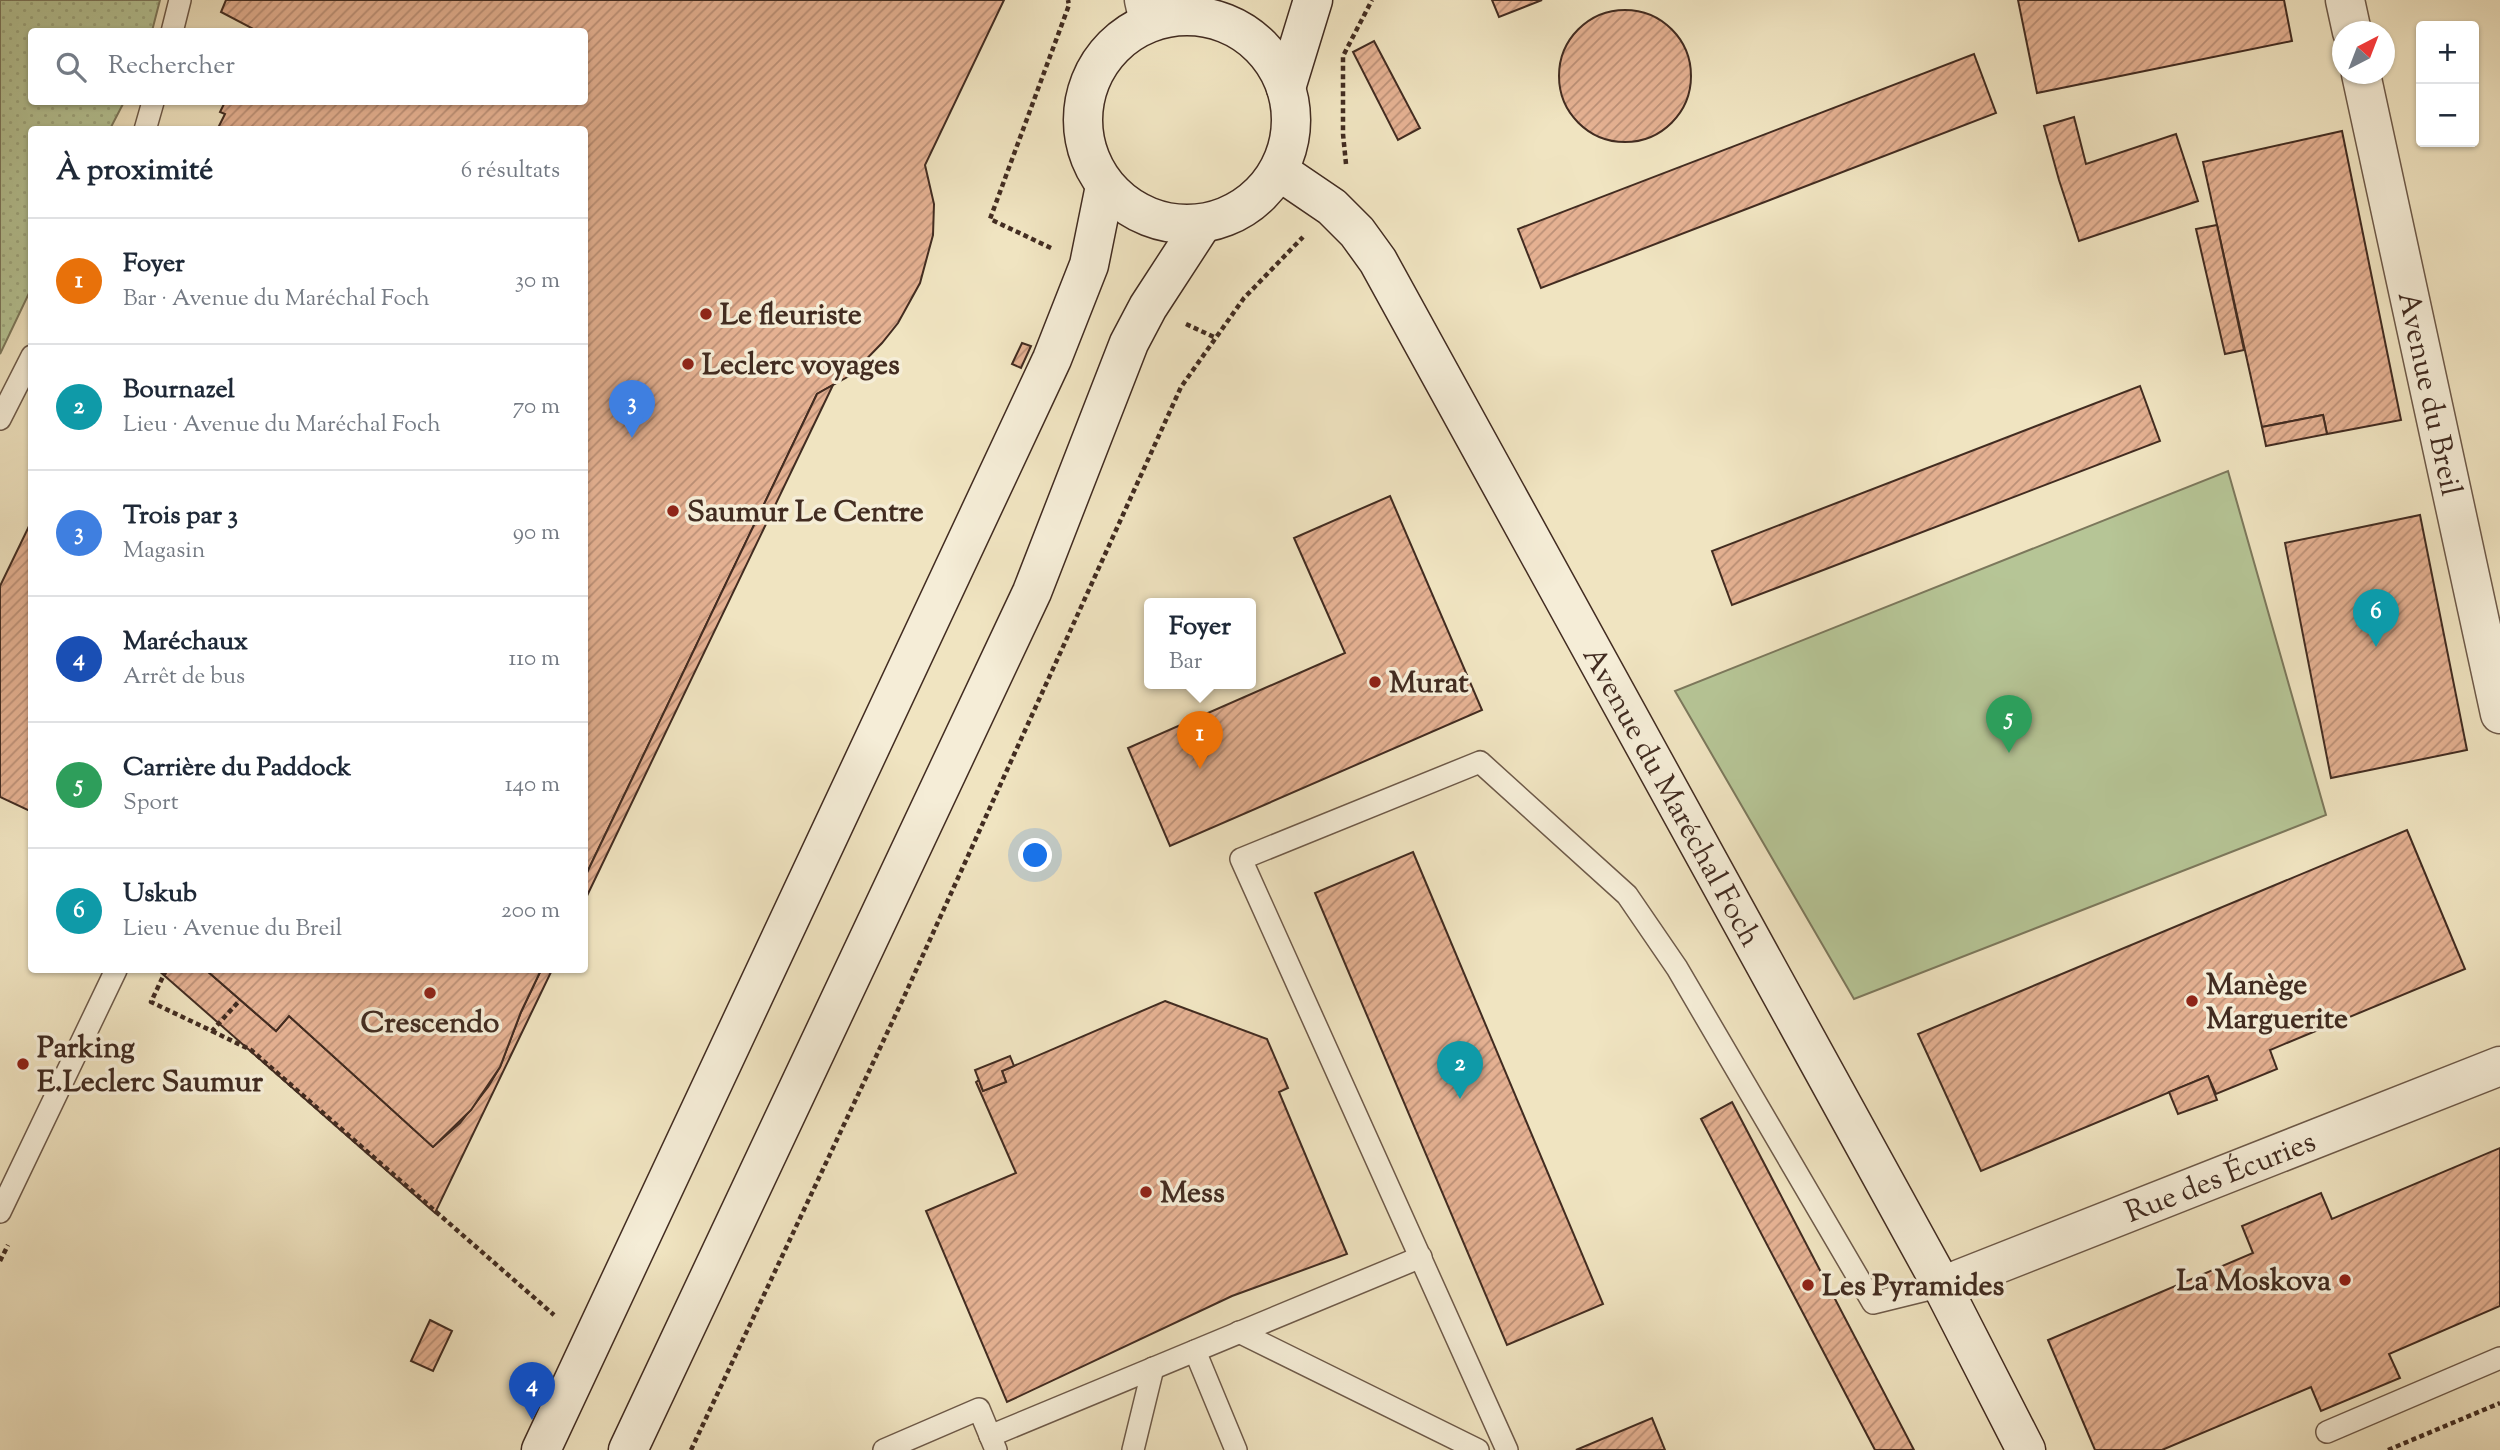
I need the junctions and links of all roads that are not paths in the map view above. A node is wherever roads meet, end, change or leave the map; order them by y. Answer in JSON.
{"nodes":[{"id":1,"x":180,"y":0,"type":"edge"},
{"id":2,"x":1313,"y":0,"type":"edge"},
{"id":3,"x":2345,"y":0,"type":"edge"},
{"id":4,"x":1218,"y":9,"type":"edge"},
{"id":5,"x":1147,"y":11,"type":"edge"},
{"id":6,"x":2350,"y":21,"type":"edge"},
{"id":7,"x":173,"y":28,"type":"edge"},
{"id":8,"x":2363,"y":84,"type":"edge"},
{"id":9,"x":1286,"y":88,"type":"junction"},
{"id":10,"x":152,"y":105,"type":"edge"},
{"id":11,"x":146,"y":126,"type":"edge"},
{"id":12,"x":1279,"y":171,"type":"junction"},
{"id":13,"x":1105,"y":186,"type":"junction"},
{"id":14,"x":1202,"y":224,"type":"junction"},
{"id":15,"x":28,"y":364,"type":"edge"},
{"id":16,"x":0,"y":419,"type":"edge"},
{"id":17,"x":2500,"y":714,"type":"edge"},
{"id":18,"x":113,"y":975,"type":"edge"},
{"id":19,"x":2500,"y":1066,"type":"edge"},
{"id":20,"x":0,"y":1212,"type":"edge"},
{"id":21,"x":1421,"y":1257,"type":"junction"},
{"id":22,"x":1942,"y":1286,"type":"junction"},
{"id":23,"x":1240,"y":1332,"type":"junction"},
{"id":24,"x":1195,"y":1351,"type":"junction"},
{"id":25,"x":2500,"y":1358,"type":"edge"},
{"id":26,"x":1153,"y":1368,"type":"junction"},
{"id":27,"x":2328,"y":1432,"type":"dead end"},
{"id":28,"x":993,"y":1443,"type":"edge"},
{"id":29,"x":541,"y":1450,"type":"edge"},
{"id":30,"x":628,"y":1450,"type":"edge"},
{"id":31,"x":884,"y":1450,"type":"edge"},
{"id":32,"x":1133,"y":1450,"type":"edge"},
{"id":33,"x":1236,"y":1450,"type":"edge"},
{"id":34,"x":1478,"y":1450,"type":"edge"},
{"id":35,"x":1507,"y":1450,"type":"edge"},
{"id":36,"x":2026,"y":1450,"type":"edge"}],
"edges":[{"from":1,"to":7,"type":"lane"},
{"from":2,"to":9,"type":"main road"},
{"from":3,"to":6,"type":"main road"},
{"from":4,"to":5,"type":"main road"},
{"from":4,"to":9,"type":"main road"},
{"from":5,"to":13,"type":"main road"},
{"from":8,"to":17,"type":"main road","name":"Avenue du Breil"},
{"from":9,"to":12,"type":"main road"},
{"from":10,"to":11,"type":"lane"},
{"from":12,"to":14,"type":"main road"},
{"from":12,"to":22,"type":"main road","name":"Avenue du Maréchal Foch"},
{"from":13,"to":14,"type":"main road"},
{"from":13,"to":29,"type":"main road"},
{"from":14,"to":30,"type":"main road"},
{"from":15,"to":16,"type":"lane"},
{"from":18,"to":20,"type":"lane"},
{"from":19,"to":22,"type":"main road","name":"Rue des Écuries"},
{"from":21,"to":22,"type":"lane"},
{"from":21,"to":23,"type":"lane"},
{"from":21,"to":35,"type":"lane"},
{"from":22,"to":36,"type":"main road","name":"Avenue du Maréchal Foch"},
{"from":23,"to":24,"type":"lane"},
{"from":23,"to":34,"type":"lane"},
{"from":24,"to":26,"type":"lane"},
{"from":24,"to":33,"type":"lane"},
{"from":25,"to":27,"type":"lane"},
{"from":26,"to":28,"type":"lane"},
{"from":26,"to":32,"type":"lane"},
{"from":28,"to":31,"type":"lane"}]}
